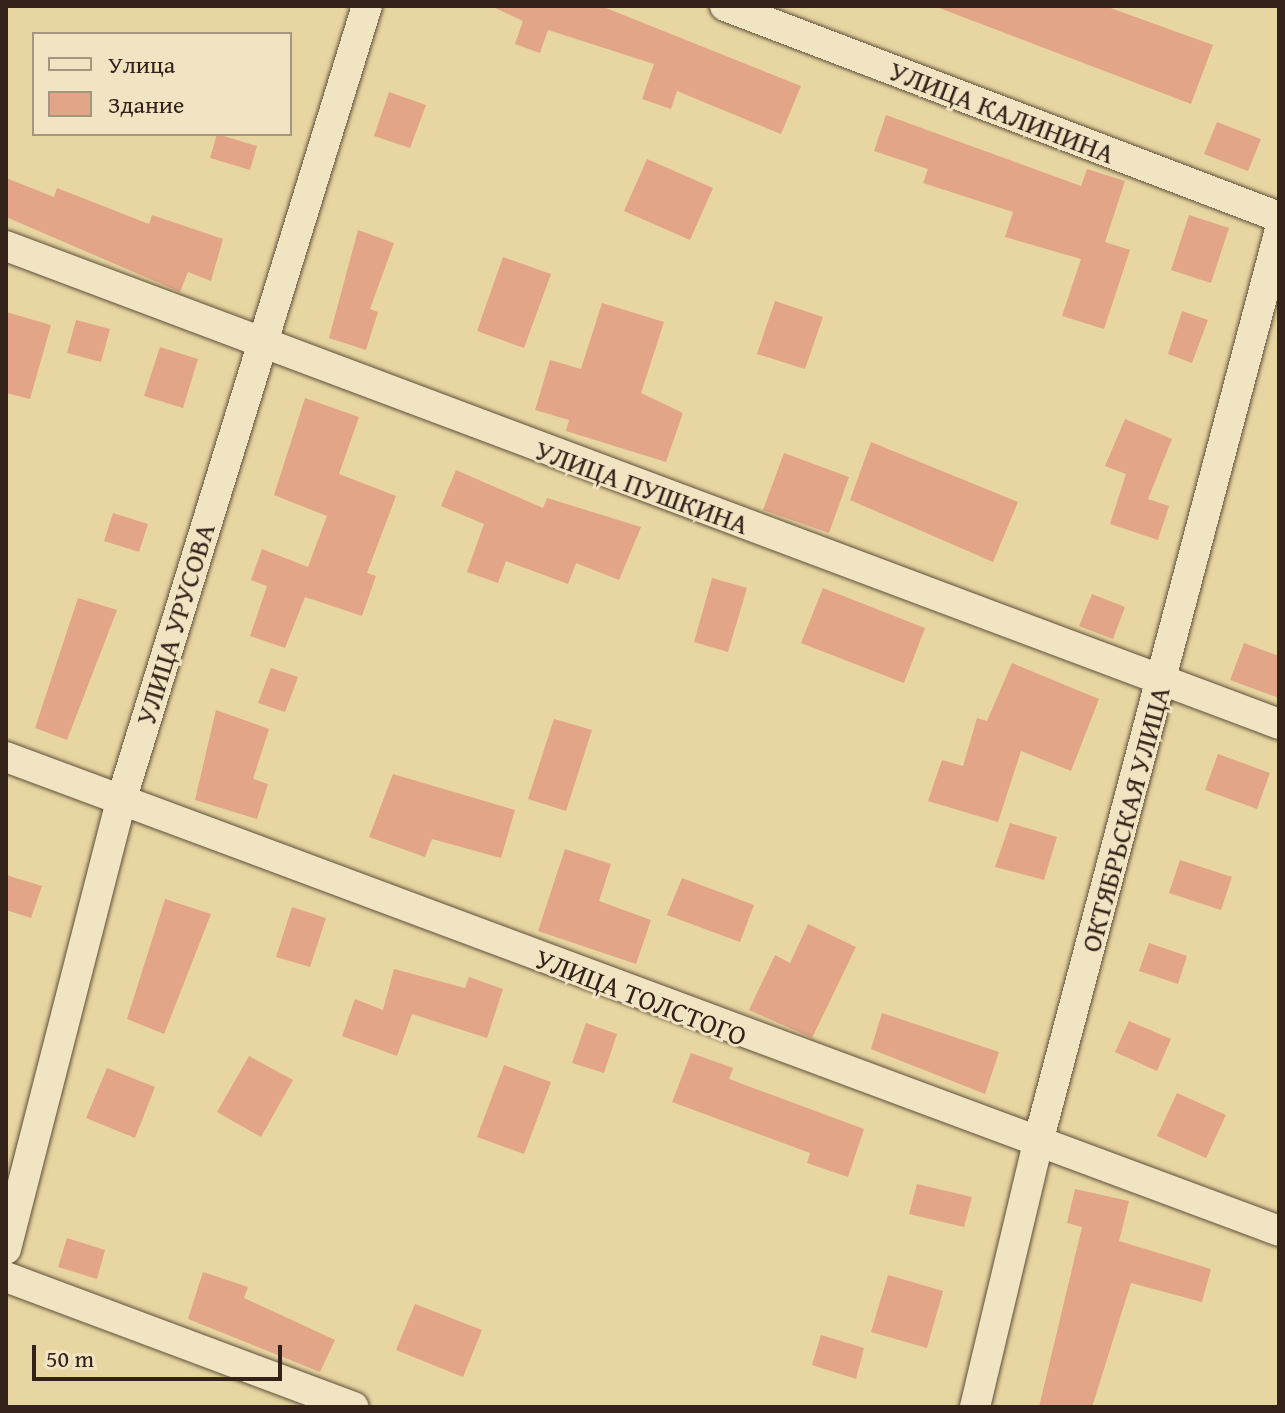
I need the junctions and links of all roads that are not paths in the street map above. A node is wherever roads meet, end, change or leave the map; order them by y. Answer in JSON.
{"nodes":[{"id":1,"x":367,"y":6,"type":"edge"},
{"id":2,"x":725,"y":6,"type":"edge"},
{"id":3,"x":1279,"y":217,"type":"edge"},
{"id":4,"x":1279,"y":233,"type":"edge"},
{"id":5,"x":6,"y":246,"type":"edge"},
{"id":6,"x":260,"y":345,"type":"junction"},
{"id":7,"x":1162,"y":682,"type":"junction"},
{"id":8,"x":1279,"y":724,"type":"edge"},
{"id":9,"x":6,"y":757,"type":"edge"},
{"id":10,"x":121,"y":801,"type":"junction"},
{"id":11,"x":1037,"y":1146,"type":"junction"},
{"id":12,"x":1279,"y":1231,"type":"edge"},
{"id":13,"x":6,"y":1249,"type":"edge"},
{"id":14,"x":6,"y":1277,"type":"edge"},
{"id":15,"x":354,"y":1407,"type":"edge"},
{"id":16,"x":975,"y":1407,"type":"edge"}],
"edges":[{"from":1,"to":6,"type":"street","name":"УЛИЦА УРУСОВА"},
{"from":2,"to":3,"type":"street","name":"УЛИЦА КАЛИНИНА"},
{"from":4,"to":7,"type":"street","name":"ОКТЯБРЬСКАЯ УЛИЦА"},
{"from":5,"to":6,"type":"street","name":"УЛИЦА ПУШКИНА"},
{"from":6,"to":7,"type":"street","name":"УЛИЦА ПУШКИНА"},
{"from":6,"to":10,"type":"street","name":"УЛИЦА УРУСОВА"},
{"from":7,"to":8,"type":"street","name":"УЛИЦА ПУШКИНА"},
{"from":7,"to":11,"type":"street","name":"ОКТЯБРЬСКАЯ УЛИЦА"},
{"from":9,"to":10,"type":"street","name":"УЛИЦА ТОЛСТОГО"},
{"from":10,"to":11,"type":"street","name":"УЛИЦА ТОЛСТОГО"},
{"from":10,"to":13,"type":"street","name":"УЛИЦА УРУСОВА"},
{"from":11,"to":12,"type":"street","name":"УЛИЦА ТОЛСТОГО"},
{"from":11,"to":16,"type":"street","name":"ОКТЯБРЬСКАЯ УЛИЦА"},
{"from":14,"to":15,"type":"street"}]}
